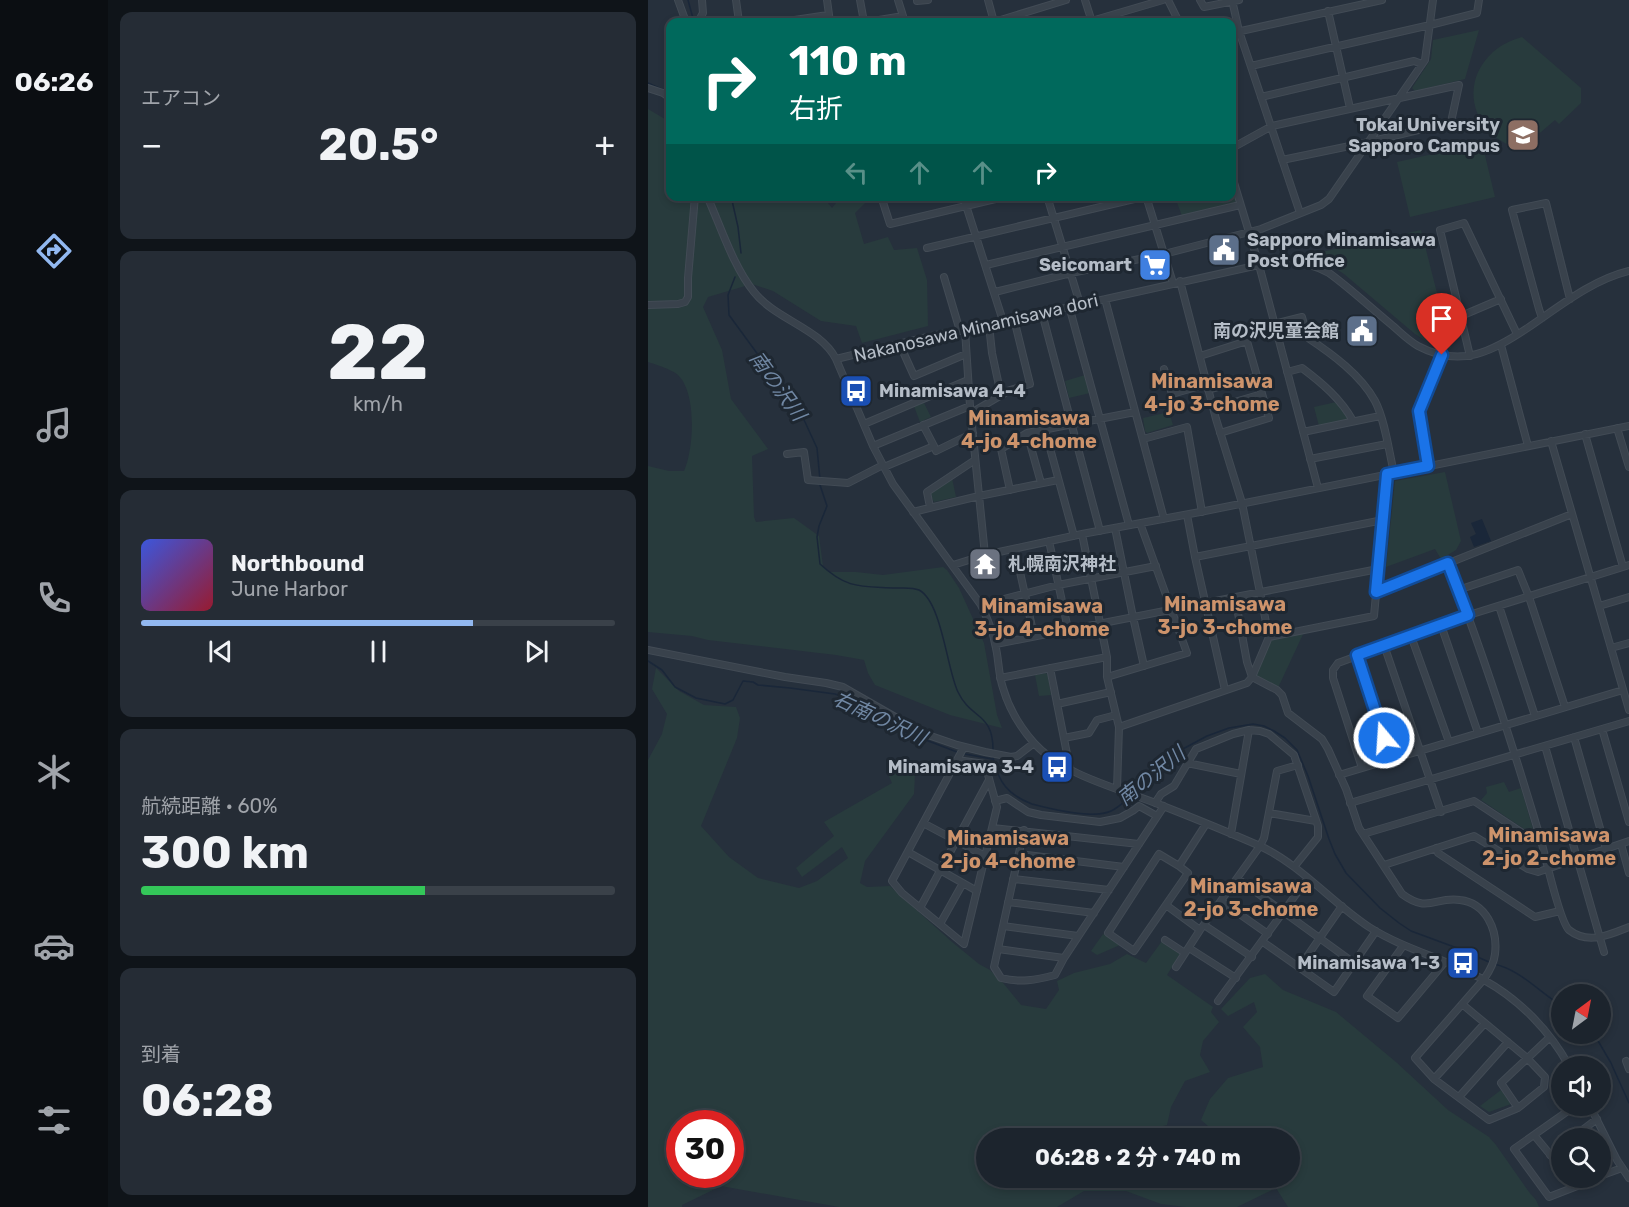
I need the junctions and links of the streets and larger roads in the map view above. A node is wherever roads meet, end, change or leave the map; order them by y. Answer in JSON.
{"nodes":[{"id":1,"x":678,"y":0,"type":"edge"},
{"id":2,"x":702,"y":0,"type":"edge"},
{"id":3,"x":736,"y":0,"type":"edge"},
{"id":4,"x":827,"y":0,"type":"edge"},
{"id":5,"x":860,"y":0,"type":"edge"},
{"id":6,"x":898,"y":0,"type":"edge"},
{"id":7,"x":917,"y":0,"type":"edge"},
{"id":8,"x":928,"y":0,"type":"edge"},
{"id":9,"x":988,"y":0,"type":"edge"},
{"id":10,"x":1066,"y":0,"type":"edge"},
{"id":11,"x":1085,"y":0,"type":"edge"},
{"id":12,"x":1163,"y":0,"type":"edge"},
{"id":13,"x":1168,"y":0,"type":"edge"},
{"id":14,"x":1200,"y":0,"type":"edge"},
{"id":15,"x":1234,"y":0,"type":"edge"},
{"id":16,"x":1382,"y":0,"type":"edge"},
{"id":17,"x":1433,"y":0,"type":"edge"},
{"id":18,"x":1479,"y":0,"type":"edge"},
{"id":19,"x":1352,"y":3,"type":"edge"},
{"id":20,"x":1328,"y":11,"type":"junction"},
{"id":21,"x":828,"y":15,"type":"junction"},
{"id":22,"x":685,"y":18,"type":"edge"},
{"id":23,"x":701,"y":18,"type":"edge"},
{"id":24,"x":738,"y":18,"type":"edge"},
{"id":25,"x":808,"y":18,"type":"edge"},
{"id":26,"x":829,"y":18,"type":"edge"},
{"id":27,"x":864,"y":18,"type":"edge"},
{"id":28,"x":890,"y":18,"type":"edge"},
{"id":29,"x":993,"y":18,"type":"edge"},
{"id":30,"x":1007,"y":18,"type":"edge"},
{"id":31,"x":1090,"y":18,"type":"edge"},
{"id":32,"x":1104,"y":18,"type":"edge"},
{"id":33,"x":1177,"y":18,"type":"edge"},
{"id":34,"x":1430,"y":25,"type":"junction"},
{"id":35,"x":1239,"y":31,"type":"junction"},
{"id":36,"x":1236,"y":32,"type":"edge"},
{"id":37,"x":1335,"y":46,"type":"junction"},
{"id":38,"x":1422,"y":64,"type":"junction"},
{"id":39,"x":1251,"y":66,"type":"junction"},
{"id":40,"x":1343,"y":78,"type":"junction"},
{"id":41,"x":648,"y":88,"type":"edge"},
{"id":42,"x":666,"y":95,"type":"edge"},
{"id":43,"x":1262,"y":97,"type":"junction"},
{"id":44,"x":1400,"y":97,"type":"junction"},
{"id":45,"x":1350,"y":108,"type":"junction"},
{"id":46,"x":1272,"y":126,"type":"junction"},
{"id":47,"x":1369,"y":142,"type":"junction"},
{"id":48,"x":1236,"y":146,"type":"edge"},
{"id":49,"x":1282,"y":160,"type":"junction"},
{"id":50,"x":1236,"y":191,"type":"edge"},
{"id":51,"x":695,"y":201,"type":"edge"},
{"id":52,"x":709,"y":201,"type":"edge"},
{"id":53,"x":883,"y":201,"type":"edge"},
{"id":54,"x":964,"y":201,"type":"edge"},
{"id":55,"x":987,"y":201,"type":"edge"},
{"id":56,"x":1048,"y":201,"type":"edge"},
{"id":57,"x":1129,"y":201,"type":"edge"},
{"id":58,"x":1148,"y":201,"type":"edge"},
{"id":59,"x":1240,"y":205,"type":"junction"},
{"id":60,"x":966,"y":206,"type":"junction"},
{"id":61,"x":1300,"y":213,"type":"junction"},
{"id":62,"x":1053,"y":218,"type":"junction"},
{"id":63,"x":1155,"y":226,"type":"junction"},
{"id":64,"x":1249,"y":232,"type":"junction"},
{"id":65,"x":976,"y":237,"type":"junction"},
{"id":66,"x":1062,"y":246,"type":"junction"},
{"id":67,"x":927,"y":248,"type":"dead end"},
{"id":68,"x":1164,"y":254,"type":"junction"},
{"id":69,"x":986,"y":265,"type":"junction"},
{"id":70,"x":1258,"y":265,"type":"junction"},
{"id":71,"x":1629,"y":271,"type":"edge"},
{"id":72,"x":1071,"y":273,"type":"junction"},
{"id":73,"x":944,"y":277,"type":"dead end"},
{"id":74,"x":1176,"y":282,"type":"junction"},
{"id":75,"x":995,"y":292,"type":"junction"},
{"id":76,"x":1105,"y":298,"type":"junction"},
{"id":77,"x":1501,"y":298,"type":"junction"},
{"id":78,"x":1570,"y":299,"type":"junction"},
{"id":79,"x":1080,"y":304,"type":"junction"},
{"id":80,"x":648,"y":306,"type":"edge"},
{"id":81,"x":1069,"y":306,"type":"junction"},
{"id":82,"x":1042,"y":313,"type":"junction"},
{"id":83,"x":1461,"y":316,"type":"junction"},
{"id":84,"x":1542,"y":318,"type":"junction"},
{"id":85,"x":1014,"y":319,"type":"junction"},
{"id":86,"x":1003,"y":321,"type":"junction"},
{"id":87,"x":1274,"y":324,"type":"junction"},
{"id":88,"x":989,"y":325,"type":"junction"},
{"id":89,"x":963,"y":331,"type":"junction"},
{"id":90,"x":1517,"y":334,"type":"junction"},
{"id":91,"x":900,"y":345,"type":"junction"},
{"id":92,"x":1501,"y":345,"type":"junction"},
{"id":93,"x":966,"y":354,"type":"junction"},
{"id":94,"x":1442,"y":355,"type":"junction"},
{"id":95,"x":1200,"y":356,"type":"junction"},
{"id":96,"x":1470,"y":356,"type":"junction"},
{"id":97,"x":836,"y":359,"type":"junction"},
{"id":98,"x":1164,"y":369,"type":"dead end"},
{"id":99,"x":1287,"y":372,"type":"junction"},
{"id":100,"x":1257,"y":376,"type":"junction"},
{"id":101,"x":968,"y":380,"type":"junction"},
{"id":102,"x":1208,"y":387,"type":"junction"},
{"id":103,"x":1262,"y":394,"type":"junction"},
{"id":104,"x":1001,"y":395,"type":"junction"},
{"id":105,"x":1214,"y":408,"type":"junction"},
{"id":106,"x":971,"y":409,"type":"junction"},
{"id":107,"x":1135,"y":412,"type":"junction"},
{"id":108,"x":1380,"y":416,"type":"junction"},
{"id":109,"x":1100,"y":419,"type":"junction"},
{"id":110,"x":1353,"y":422,"type":"junction"},
{"id":111,"x":864,"y":424,"type":"junction"},
{"id":112,"x":923,"y":425,"type":"junction"},
{"id":113,"x":1072,"y":425,"type":"junction"},
{"id":114,"x":1629,"y":426,"type":"edge"},
{"id":115,"x":1617,"y":428,"type":"junction"},
{"id":116,"x":1045,"y":430,"type":"junction"},
{"id":117,"x":1303,"y":432,"type":"junction"},
{"id":118,"x":973,"y":433,"type":"junction"},
{"id":119,"x":1027,"y":433,"type":"junction"},
{"id":120,"x":1220,"y":433,"type":"junction"},
{"id":121,"x":1585,"y":434,"type":"junction"},
{"id":122,"x":1143,"y":439,"type":"junction"},
{"id":123,"x":1551,"y":441,"type":"junction"},
{"id":124,"x":1387,"y":444,"type":"junction"},
{"id":125,"x":873,"y":446,"type":"junction"},
{"id":126,"x":934,"y":446,"type":"junction"},
{"id":127,"x":1528,"y":446,"type":"junction"},
{"id":128,"x":787,"y":454,"type":"dead end"},
{"id":129,"x":1310,"y":459,"type":"junction"},
{"id":130,"x":975,"y":460,"type":"junction"},
{"id":131,"x":884,"y":466,"type":"junction"},
{"id":132,"x":1428,"y":466,"type":"junction"},
{"id":133,"x":1629,"y":467,"type":"edge"},
{"id":134,"x":1390,"y":474,"type":"junction"},
{"id":135,"x":1058,"y":480,"type":"junction"},
{"id":136,"x":1041,"y":483,"type":"junction"},
{"id":137,"x":1318,"y":488,"type":"junction"},
{"id":138,"x":1010,"y":490,"type":"junction"},
{"id":139,"x":979,"y":496,"type":"junction"},
{"id":140,"x":1242,"y":503,"type":"junction"},
{"id":141,"x":930,"y":507,"type":"junction"},
{"id":142,"x":913,"y":512,"type":"junction"},
{"id":143,"x":1202,"y":512,"type":"junction"},
{"id":144,"x":1187,"y":514,"type":"junction"},
{"id":145,"x":1572,"y":514,"type":"junction"},
{"id":146,"x":1164,"y":519,"type":"junction"},
{"id":147,"x":1383,"y":519,"type":"junction"},
{"id":148,"x":1140,"y":523,"type":"junction"},
{"id":149,"x":1129,"y":525,"type":"junction"},
{"id":150,"x":1115,"y":528,"type":"junction"},
{"id":151,"x":1100,"y":531,"type":"junction"},
{"id":152,"x":1078,"y":535,"type":"junction"},
{"id":153,"x":1049,"y":541,"type":"junction"},
{"id":154,"x":1251,"y":545,"type":"junction"},
{"id":155,"x":1015,"y":549,"type":"junction"},
{"id":156,"x":985,"y":555,"type":"junction"},
{"id":157,"x":1195,"y":557,"type":"junction"},
{"id":158,"x":1448,"y":563,"type":"junction"},
{"id":159,"x":953,"y":565,"type":"junction"},
{"id":160,"x":1156,"y":566,"type":"junction"},
{"id":161,"x":1626,"y":566,"type":"edge"},
{"id":162,"x":1378,"y":569,"type":"junction"},
{"id":163,"x":1124,"y":572,"type":"junction"},
{"id":164,"x":1590,"y":577,"type":"junction"},
{"id":165,"x":1092,"y":579,"type":"junction"},
{"id":166,"x":1058,"y":585,"type":"junction"},
{"id":167,"x":1458,"y":590,"type":"junction"},
{"id":168,"x":1260,"y":592,"type":"junction"},
{"id":169,"x":1376,"y":592,"type":"junction"},
{"id":170,"x":1025,"y":593,"type":"junction"},
{"id":171,"x":1235,"y":597,"type":"junction"},
{"id":172,"x":1528,"y":597,"type":"junction"},
{"id":173,"x":1629,"y":597,"type":"edge"},
{"id":174,"x":1205,"y":603,"type":"junction"},
{"id":175,"x":981,"y":605,"type":"junction"},
{"id":176,"x":1499,"y":606,"type":"junction"},
{"id":177,"x":1599,"y":606,"type":"junction"},
{"id":178,"x":1170,"y":609,"type":"junction"},
{"id":179,"x":1468,"y":615,"type":"junction"},
{"id":180,"x":1132,"y":617,"type":"junction"},
{"id":181,"x":1100,"y":623,"type":"junction"},
{"id":182,"x":1441,"y":625,"type":"junction"},
{"id":183,"x":1068,"y":629,"type":"junction"},
{"id":184,"x":1034,"y":636,"type":"junction"},
{"id":185,"x":1411,"y":636,"type":"junction"},
{"id":186,"x":1269,"y":637,"type":"junction"},
{"id":187,"x":1629,"y":643,"type":"edge"},
{"id":188,"x":996,"y":644,"type":"junction"},
{"id":189,"x":1384,"y":645,"type":"junction"},
{"id":190,"x":1611,"y":648,"type":"junction"},
{"id":191,"x":648,"y":650,"type":"edge"},
{"id":192,"x":1357,"y":655,"type":"junction"},
{"id":193,"x":1107,"y":657,"type":"junction"},
{"id":194,"x":1144,"y":666,"type":"junction"},
{"id":195,"x":1050,"y":668,"type":"junction"},
{"id":196,"x":1107,"y":677,"type":"junction"},
{"id":197,"x":1252,"y":677,"type":"junction"},
{"id":198,"x":1000,"y":678,"type":"junction"},
{"id":199,"x":1629,"y":679,"type":"edge"},
{"id":200,"x":1621,"y":681,"type":"junction"},
{"id":201,"x":1225,"y":690,"type":"junction"},
{"id":202,"x":1623,"y":690,"type":"junction"},
{"id":203,"x":1111,"y":692,"type":"junction"},
{"id":204,"x":1057,"y":704,"type":"junction"},
{"id":205,"x":1565,"y":707,"type":"junction"},
{"id":206,"x":1629,"y":710,"type":"edge"},
{"id":207,"x":1116,"y":715,"type":"junction"},
{"id":208,"x":1535,"y":716,"type":"junction"},
{"id":209,"x":1629,"y":721,"type":"edge"},
{"id":210,"x":1506,"y":725,"type":"junction"},
{"id":211,"x":1119,"y":727,"type":"junction"},
{"id":212,"x":1602,"y":729,"type":"junction"},
{"id":213,"x":1250,"y":730,"type":"junction"},
{"id":214,"x":1478,"y":733,"type":"junction"},
{"id":215,"x":1574,"y":737,"type":"junction"},
{"id":216,"x":1064,"y":738,"type":"junction"},
{"id":217,"x":1449,"y":742,"type":"junction"},
{"id":218,"x":1034,"y":743,"type":"junction"},
{"id":219,"x":1545,"y":746,"type":"junction"},
{"id":220,"x":964,"y":747,"type":"junction"},
{"id":221,"x":1420,"y":750,"type":"junction"},
{"id":222,"x":1516,"y":754,"type":"junction"},
{"id":223,"x":1390,"y":759,"type":"junction"},
{"id":224,"x":957,"y":760,"type":"junction"},
{"id":225,"x":1187,"y":763,"type":"junction"},
{"id":226,"x":1298,"y":765,"type":"junction"},
{"id":227,"x":1362,"y":768,"type":"junction"},
{"id":228,"x":1070,"y":769,"type":"junction"},
{"id":229,"x":1241,"y":774,"type":"junction"},
{"id":230,"x":1339,"y":775,"type":"junction"},
{"id":231,"x":1430,"y":779,"type":"junction"},
{"id":232,"x":989,"y":780,"type":"junction"},
{"id":233,"x":1117,"y":789,"type":"junction"},
{"id":234,"x":995,"y":801,"type":"junction"},
{"id":235,"x":1152,"y":802,"type":"junction"},
{"id":236,"x":1350,"y":803,"type":"junction"},
{"id":237,"x":1164,"y":806,"type":"junction"},
{"id":238,"x":1441,"y":812,"type":"junction"},
{"id":239,"x":1269,"y":813,"type":"junction"},
{"id":240,"x":1157,"y":816,"type":"junction"},
{"id":241,"x":1316,"y":821,"type":"junction"},
{"id":242,"x":1629,"y":822,"type":"edge"},
{"id":243,"x":923,"y":823,"type":"junction"},
{"id":244,"x":1206,"y":824,"type":"junction"},
{"id":245,"x":993,"y":828,"type":"junction"},
{"id":246,"x":1024,"y":830,"type":"junction"},
{"id":247,"x":1539,"y":832,"type":"junction"},
{"id":248,"x":1231,"y":834,"type":"junction"},
{"id":249,"x":1363,"y":834,"type":"junction"},
{"id":250,"x":956,"y":840,"type":"junction"},
{"id":251,"x":1629,"y":841,"type":"edge"},
{"id":252,"x":1139,"y":844,"type":"junction"},
{"id":253,"x":1621,"y":844,"type":"junction"},
{"id":254,"x":1260,"y":846,"type":"junction"},
{"id":255,"x":1436,"y":848,"type":"junction"},
{"id":256,"x":1606,"y":849,"type":"junction"},
{"id":257,"x":908,"y":852,"type":"junction"},
{"id":258,"x":1019,"y":854,"type":"junction"},
{"id":259,"x":985,"y":856,"type":"junction"},
{"id":260,"x":1577,"y":858,"type":"junction"},
{"id":261,"x":1384,"y":865,"type":"junction"},
{"id":262,"x":1179,"y":866,"type":"junction"},
{"id":263,"x":1124,"y":867,"type":"junction"},
{"id":264,"x":1294,"y":867,"type":"junction"},
{"id":265,"x":1549,"y":868,"type":"junction"},
{"id":266,"x":940,"y":870,"type":"junction"},
{"id":267,"x":1629,"y":873,"type":"edge"},
{"id":268,"x":1308,"y":878,"type":"junction"},
{"id":269,"x":1013,"y":879,"type":"junction"},
{"id":270,"x":1238,"y":879,"type":"junction"},
{"id":271,"x":963,"y":883,"type":"junction"},
{"id":272,"x":1109,"y":890,"type":"junction"},
{"id":273,"x":977,"y":891,"type":"junction"},
{"id":274,"x":1221,"y":901,"type":"junction"},
{"id":275,"x":1008,"y":902,"type":"junction"},
{"id":276,"x":1166,"y":904,"type":"junction"},
{"id":277,"x":1342,"y":906,"type":"junction"},
{"id":278,"x":920,"y":908,"type":"junction"},
{"id":279,"x":1560,"y":911,"type":"junction"},
{"id":280,"x":1284,"y":912,"type":"junction"},
{"id":281,"x":1094,"y":913,"type":"junction"},
{"id":282,"x":940,"y":924,"type":"junction"},
{"id":283,"x":1003,"y":926,"type":"junction"},
{"id":284,"x":1202,"y":927,"type":"junction"},
{"id":285,"x":1629,"y":927,"type":"edge"},
{"id":286,"x":1376,"y":931,"type":"junction"},
{"id":287,"x":1268,"y":934,"type":"junction"},
{"id":288,"x":1078,"y":936,"type":"junction"},
{"id":289,"x":1600,"y":938,"type":"junction"},
{"id":290,"x":1320,"y":939,"type":"junction"},
{"id":291,"x":1165,"y":940,"type":"dead end"},
{"id":292,"x":1263,"y":942,"type":"junction"},
{"id":293,"x":1403,"y":946,"type":"junction"},
{"id":294,"x":998,"y":949,"type":"junction"},
{"id":295,"x":1187,"y":951,"type":"junction"},
{"id":296,"x":1604,"y":952,"type":"dead end"},
{"id":297,"x":1252,"y":957,"type":"junction"},
{"id":298,"x":1064,"y":958,"type":"junction"},
{"id":299,"x":1445,"y":962,"type":"junction"},
{"id":300,"x":1354,"y":963,"type":"junction"},
{"id":301,"x":1176,"y":967,"type":"dead end"},
{"id":302,"x":1299,"y":968,"type":"junction"},
{"id":303,"x":1236,"y":978,"type":"junction"},
{"id":304,"x":1484,"y":979,"type":"junction"},
{"id":305,"x":1218,"y":1001,"type":"dead end"},
{"id":306,"x":1462,"y":1004,"type":"junction"},
{"id":307,"x":1485,"y":1023,"type":"junction"},
{"id":308,"x":1550,"y":1037,"type":"junction"},
{"id":309,"x":1508,"y":1042,"type":"junction"},
{"id":310,"x":1562,"y":1056,"type":"edge"},
{"id":311,"x":1527,"y":1058,"type":"junction"},
{"id":312,"x":1626,"y":1061,"type":"dead end"},
{"id":313,"x":1629,"y":1069,"type":"edge"},
{"id":314,"x":1434,"y":1079,"type":"junction"},
{"id":315,"x":1459,"y":1097,"type":"junction"},
{"id":316,"x":1518,"y":1108,"type":"junction"},
{"id":317,"x":1561,"y":1116,"type":"edge"},
{"id":318,"x":1595,"y":1116,"type":"edge"},
{"id":319,"x":1597,"y":1119,"type":"junction"},
{"id":320,"x":1585,"y":1128,"type":"edge"},
{"id":321,"x":1534,"y":1135,"type":"junction"},
{"id":322,"x":1550,"y":1155,"type":"edge"},
{"id":323,"x":1622,"y":1168,"type":"junction"},
{"id":324,"x":1611,"y":1172,"type":"edge"},
{"id":325,"x":1629,"y":1178,"type":"edge"},
{"id":326,"x":1570,"y":1188,"type":"edge"}],
"edges":[{"from":1,"to":22,"type":"street"},
{"from":2,"to":23,"type":"street"},
{"from":3,"to":24,"type":"street"},
{"from":4,"to":21,"type":"street"},
{"from":5,"to":27,"type":"street"},
{"from":6,"to":28,"type":"street"},
{"from":7,"to":8,"type":"street"},
{"from":9,"to":29,"type":"street"},
{"from":10,"to":30,"type":"street"},
{"from":11,"to":31,"type":"street"},
{"from":12,"to":32,"type":"street"},
{"from":13,"to":33,"type":"street"},
{"from":14,"to":15,"type":"street"},
{"from":15,"to":35,"type":"street"},
{"from":16,"to":19,"type":"street"},
{"from":17,"to":34,"type":"street"},
{"from":18,"to":34,"type":"street"},
{"from":19,"to":20,"type":"street"},
{"from":20,"to":35,"type":"street"},
{"from":20,"to":37,"type":"street"},
{"from":21,"to":25,"type":"street"},
{"from":21,"to":26,"type":"street"},
{"from":34,"to":37,"type":"street"},
{"from":34,"to":38,"type":"street"},
{"from":35,"to":36,"type":"street"},
{"from":35,"to":39,"type":"street"},
{"from":37,"to":39,"type":"street"},
{"from":37,"to":40,"type":"street"},
{"from":38,"to":40,"type":"street"},
{"from":38,"to":44,"type":"street"},
{"from":39,"to":43,"type":"street"},
{"from":40,"to":43,"type":"street"},
{"from":40,"to":45,"type":"street"},
{"from":41,"to":42,"type":"street"},
{"from":43,"to":46,"type":"street"},
{"from":44,"to":45,"type":"street"},
{"from":44,"to":47,"type":"street"},
{"from":44,"to":47,"type":"street"},
{"from":45,"to":46,"type":"street"},
{"from":46,"to":48,"type":"street"},
{"from":46,"to":49,"type":"street"},
{"from":47,"to":49,"type":"street"},
{"from":47,"to":61,"type":"street"},
{"from":49,"to":61,"type":"street"},
{"from":50,"to":59,"type":"street"},
{"from":51,"to":80,"type":"street"},
{"from":52,"to":97,"type":"street"},
{"from":53,"to":60,"type":"street"},
{"from":54,"to":60,"type":"street"},
{"from":55,"to":60,"type":"street"},
{"from":56,"to":62,"type":"street"},
{"from":57,"to":62,"type":"street"},
{"from":58,"to":63,"type":"street"},
{"from":59,"to":63,"type":"street"},
{"from":59,"to":64,"type":"street"},
{"from":60,"to":65,"type":"street"},
{"from":61,"to":64,"type":"street"},
{"from":62,"to":65,"type":"street"},
{"from":62,"to":66,"type":"street"},
{"from":63,"to":66,"type":"street"},
{"from":63,"to":68,"type":"street"},
{"from":64,"to":68,"type":"street"},
{"from":64,"to":70,"type":"street"},
{"from":65,"to":67,"type":"street"},
{"from":65,"to":69,"type":"street"},
{"from":66,"to":69,"type":"street"},
{"from":66,"to":72,"type":"street"},
{"from":68,"to":72,"type":"street"},
{"from":68,"to":74,"type":"street"},
{"from":69,"to":75,"type":"street"},
{"from":70,"to":74,"type":"street","name":"Nakanosawa Minamisawa dori"},
{"from":70,"to":87,"type":"street"},
{"from":70,"to":94,"type":"street","name":"Nakanosawa Minamisawa dori"},
{"from":71,"to":78,"type":"street","name":"Nakanosawa Minamisawa dori"},
{"from":72,"to":75,"type":"street"},
{"from":72,"to":79,"type":"street"},
{"from":73,"to":89,"type":"street"},
{"from":74,"to":76,"type":"street","name":"Nakanosawa Minamisawa dori"},
{"from":74,"to":95,"type":"street"},
{"from":75,"to":86,"type":"street"},
{"from":76,"to":79,"type":"street","name":"Nakanosawa Minamisawa dori"},
{"from":76,"to":107,"type":"street"},
{"from":77,"to":83,"type":"street"},
{"from":77,"to":83,"type":"street"},
{"from":77,"to":90,"type":"street"},
{"from":78,"to":84,"type":"street","name":"Nakanosawa Minamisawa dori"},
{"from":78,"to":84,"type":"street"},
{"from":79,"to":81,"type":"street","name":"Nakanosawa Minamisawa dori"},
{"from":81,"to":82,"type":"street","name":"Nakanosawa Minamisawa dori"},
{"from":81,"to":109,"type":"street"},
{"from":82,"to":85,"type":"street","name":"Nakanosawa Minamisawa dori"},
{"from":82,"to":113,"type":"street"},
{"from":83,"to":96,"type":"street"},
{"from":84,"to":90,"type":"street","name":"Nakanosawa Minamisawa dori"},
{"from":85,"to":86,"type":"street","name":"Nakanosawa Minamisawa dori"},
{"from":85,"to":104,"type":"street"},
{"from":86,"to":88,"type":"street","name":"Nakanosawa Minamisawa dori"},
{"from":87,"to":99,"type":"street"},
{"from":87,"to":108,"type":"street"},
{"from":88,"to":89,"type":"street","name":"Nakanosawa Minamisawa dori"},
{"from":88,"to":104,"type":"street"},
{"from":89,"to":91,"type":"street","name":"Nakanosawa Minamisawa dori"},
{"from":89,"to":93,"type":"street"},
{"from":90,"to":92,"type":"street","name":"Nakanosawa Minamisawa dori"},
{"from":91,"to":93,"type":"street"},
{"from":91,"to":97,"type":"street","name":"Nakanosawa Minamisawa dori"},
{"from":92,"to":96,"type":"street","name":"Nakanosawa Minamisawa dori"},
{"from":92,"to":127,"type":"street"},
{"from":93,"to":101,"type":"street"},
{"from":94,"to":96,"type":"street","name":"Nakanosawa Minamisawa dori"},
{"from":94,"to":132,"type":"street"},
{"from":95,"to":100,"type":"street"},
{"from":95,"to":102,"type":"street"},
{"from":97,"to":111,"type":"street","name":"Nakanosawa Minamisawa dori"},
{"from":98,"to":102,"type":"street"},
{"from":99,"to":110,"type":"street"},
{"from":99,"to":117,"type":"street"},
{"from":100,"to":102,"type":"street"},
{"from":100,"to":103,"type":"street"},
{"from":101,"to":106,"type":"street"},
{"from":101,"to":111,"type":"street"},
{"from":102,"to":105,"type":"street"},
{"from":103,"to":105,"type":"street"},
{"from":103,"to":120,"type":"street"},
{"from":104,"to":106,"type":"street"},
{"from":105,"to":120,"type":"street"},
{"from":106,"to":112,"type":"street"},
{"from":106,"to":118,"type":"street"},
{"from":107,"to":109,"type":"street"},
{"from":107,"to":122,"type":"street"},
{"from":108,"to":110,"type":"street"},
{"from":108,"to":124,"type":"street"},
{"from":109,"to":113,"type":"street"},
{"from":109,"to":149,"type":"street"},
{"from":110,"to":117,"type":"street"},
{"from":111,"to":125,"type":"street","name":"Nakanosawa Minamisawa dori"},
{"from":112,"to":125,"type":"street"},
{"from":112,"to":126,"type":"street"},
{"from":113,"to":116,"type":"street"},
{"from":113,"to":151,"type":"street"},
{"from":114,"to":115,"type":"street"},
{"from":115,"to":121,"type":"street"},
{"from":115,"to":133,"type":"street"},
{"from":116,"to":119,"type":"street"},
{"from":116,"to":135,"type":"street"},
{"from":117,"to":129,"type":"street"},
{"from":118,"to":126,"type":"street"},
{"from":118,"to":130,"type":"street"},
{"from":119,"to":136,"type":"street"},
{"from":119,"to":138,"type":"street"},
{"from":120,"to":140,"type":"street"},
{"from":121,"to":123,"type":"street"},
{"from":121,"to":161,"type":"street"},
{"from":122,"to":143,"type":"street"},
{"from":122,"to":146,"type":"street"},
{"from":123,"to":127,"type":"street"},
{"from":123,"to":145,"type":"street"},
{"from":124,"to":129,"type":"street"},
{"from":124,"to":134,"type":"street"},
{"from":125,"to":131,"type":"street","name":"Nakanosawa Minamisawa dori"},
{"from":126,"to":131,"type":"street"},
{"from":127,"to":132,"type":"street"},
{"from":128,"to":131,"type":"street"},
{"from":129,"to":137,"type":"street"},
{"from":130,"to":139,"type":"street"},
{"from":130,"to":141,"type":"street"},
{"from":131,"to":142,"type":"street","name":"Nakanosawa Minamisawa dori"},
{"from":132,"to":134,"type":"street"},
{"from":134,"to":137,"type":"street"},
{"from":134,"to":147,"type":"street"},
{"from":135,"to":136,"type":"street"},
{"from":135,"to":152,"type":"street"},
{"from":136,"to":138,"type":"street"},
{"from":137,"to":140,"type":"street"},
{"from":138,"to":139,"type":"street"},
{"from":139,"to":141,"type":"street"},
{"from":139,"to":156,"type":"street"},
{"from":140,"to":143,"type":"street"},
{"from":140,"to":154,"type":"street"},
{"from":141,"to":142,"type":"street"},
{"from":142,"to":159,"type":"street","name":"Nakanosawa Minamisawa dori"},
{"from":143,"to":144,"type":"street"},
{"from":144,"to":146,"type":"street"},
{"from":144,"to":157,"type":"street"},
{"from":145,"to":158,"type":"street"},
{"from":145,"to":164,"type":"street"},
{"from":146,"to":148,"type":"street"},
{"from":147,"to":154,"type":"street"},
{"from":147,"to":162,"type":"street"},
{"from":148,"to":149,"type":"street"},
{"from":148,"to":160,"type":"street"},
{"from":149,"to":150,"type":"street"},
{"from":150,"to":151,"type":"street"},
{"from":150,"to":163,"type":"street"},
{"from":151,"to":152,"type":"street"},
{"from":152,"to":153,"type":"street"},
{"from":152,"to":165,"type":"street"},
{"from":153,"to":155,"type":"street"},
{"from":153,"to":166,"type":"street"},
{"from":154,"to":157,"type":"street"},
{"from":154,"to":168,"type":"street"},
{"from":155,"to":156,"type":"street"},
{"from":155,"to":170,"type":"street"},
{"from":156,"to":159,"type":"street"},
{"from":157,"to":174,"type":"street"},
{"from":158,"to":167,"type":"street"},
{"from":158,"to":169,"type":"street"},
{"from":159,"to":175,"type":"street","name":"Nakanosawa Minamisawa dori"},
{"from":160,"to":163,"type":"street"},
{"from":160,"to":178,"type":"street"},
{"from":161,"to":164,"type":"street"},
{"from":162,"to":168,"type":"street"},
{"from":162,"to":169,"type":"street"},
{"from":163,"to":165,"type":"street"},
{"from":163,"to":180,"type":"street"},
{"from":164,"to":172,"type":"street"},
{"from":164,"to":177,"type":"street"},
{"from":165,"to":166,"type":"street"},
{"from":165,"to":181,"type":"street"},
{"from":166,"to":170,"type":"street"},
{"from":166,"to":183,"type":"street"},
{"from":167,"to":172,"type":"street"},
{"from":167,"to":179,"type":"street"},
{"from":168,"to":171,"type":"street"},
{"from":168,"to":186,"type":"street"},
{"from":169,"to":186,"type":"street"},
{"from":170,"to":175,"type":"street"},
{"from":170,"to":184,"type":"street"},
{"from":171,"to":174,"type":"street"},
{"from":171,"to":197,"type":"street"},
{"from":172,"to":176,"type":"street"},
{"from":172,"to":205,"type":"street"},
{"from":173,"to":177,"type":"street"},
{"from":174,"to":178,"type":"street"},
{"from":174,"to":201,"type":"street"},
{"from":175,"to":188,"type":"street","name":"Nakanosawa Minamisawa dori"},
{"from":176,"to":179,"type":"street"},
{"from":176,"to":208,"type":"street"},
{"from":177,"to":190,"type":"street"},
{"from":178,"to":180,"type":"street"},
{"from":178,"to":194,"type":"street"},
{"from":179,"to":182,"type":"street"},
{"from":179,"to":210,"type":"street"},
{"from":180,"to":181,"type":"street"},
{"from":180,"to":194,"type":"street"},
{"from":181,"to":183,"type":"street"},
{"from":181,"to":193,"type":"street"},
{"from":182,"to":185,"type":"street"},
{"from":182,"to":214,"type":"street"},
{"from":183,"to":184,"type":"street"},
{"from":184,"to":188,"type":"street"},
{"from":185,"to":189,"type":"street"},
{"from":185,"to":217,"type":"street"},
{"from":186,"to":197,"type":"street"},
{"from":187,"to":190,"type":"street"},
{"from":188,"to":198,"type":"street","name":"Nakanosawa Minamisawa dori"},
{"from":189,"to":192,"type":"street"},
{"from":189,"to":221,"type":"street"},
{"from":190,"to":200,"type":"street"},
{"from":191,"to":220,"type":"street"},
{"from":192,"to":223,"type":"street"},
{"from":192,"to":227,"type":"street"},
{"from":193,"to":195,"type":"street"},
{"from":193,"to":196,"type":"street"},
{"from":194,"to":196,"type":"street"},
{"from":195,"to":198,"type":"street"},
{"from":195,"to":204,"type":"street"},
{"from":196,"to":203,"type":"street"},
{"from":197,"to":201,"type":"street"},
{"from":197,"to":230,"type":"street"},
{"from":198,"to":218,"type":"street","name":"Nakanosawa Minamisawa dori"},
{"from":199,"to":200,"type":"street"},
{"from":200,"to":202,"type":"street"},
{"from":201,"to":211,"type":"street"},
{"from":202,"to":205,"type":"street"},
{"from":202,"to":206,"type":"street"},
{"from":203,"to":204,"type":"street"},
{"from":203,"to":207,"type":"street"},
{"from":204,"to":216,"type":"street"},
{"from":205,"to":208,"type":"street"},
{"from":207,"to":211,"type":"street"},
{"from":207,"to":216,"type":"street"},
{"from":208,"to":210,"type":"street"},
{"from":209,"to":212,"type":"street"},
{"from":210,"to":214,"type":"street"},
{"from":210,"to":222,"type":"street"},
{"from":211,"to":233,"type":"street"},
{"from":212,"to":215,"type":"street"},
{"from":212,"to":242,"type":"street"},
{"from":213,"to":225,"type":"street"},
{"from":213,"to":226,"type":"street"},
{"from":213,"to":229,"type":"street"},
{"from":214,"to":217,"type":"street"},
{"from":215,"to":219,"type":"street"},
{"from":215,"to":256,"type":"street"},
{"from":216,"to":228,"type":"street"},
{"from":217,"to":221,"type":"street"},
{"from":218,"to":220,"type":"street"},
{"from":218,"to":228,"type":"street","name":"Nakanosawa Minamisawa dori"},
{"from":219,"to":222,"type":"street"},
{"from":219,"to":260,"type":"street"},
{"from":220,"to":224,"type":"street"},
{"from":221,"to":223,"type":"street"},
{"from":221,"to":231,"type":"street"},
{"from":222,"to":231,"type":"street"},
{"from":222,"to":247,"type":"street"},
{"from":223,"to":227,"type":"street"},
{"from":224,"to":232,"type":"street"},
{"from":224,"to":243,"type":"street"},
{"from":225,"to":229,"type":"street"},
{"from":225,"to":235,"type":"street"},
{"from":226,"to":239,"type":"street"},
{"from":226,"to":241,"type":"street"},
{"from":227,"to":230,"type":"street"},
{"from":228,"to":233,"type":"street","name":"Nakanosawa Minamisawa dori"},
{"from":229,"to":248,"type":"street"},
{"from":230,"to":236,"type":"street"},
{"from":231,"to":236,"type":"street"},
{"from":231,"to":238,"type":"street"},
{"from":232,"to":234,"type":"street"},
{"from":232,"to":250,"type":"street"},
{"from":233,"to":235,"type":"street","name":"Nakanosawa Minamisawa dori"},
{"from":234,"to":240,"type":"street"},
{"from":234,"to":245,"type":"street"},
{"from":235,"to":237,"type":"street","name":"Nakanosawa Minamisawa dori"},
{"from":236,"to":249,"type":"street"},
{"from":237,"to":240,"type":"street"},
{"from":237,"to":244,"type":"street","name":"Nakanosawa Minamisawa dori"},
{"from":238,"to":247,"type":"street"},
{"from":238,"to":249,"type":"street"},
{"from":239,"to":241,"type":"street"},
{"from":239,"to":254,"type":"street"},
{"from":240,"to":252,"type":"street"},
{"from":241,"to":264,"type":"street"},
{"from":243,"to":250,"type":"street"},
{"from":243,"to":257,"type":"street"},
{"from":244,"to":248,"type":"street","name":"Nakanosawa Minamisawa dori"},
{"from":244,"to":262,"type":"street"},
{"from":245,"to":246,"type":"street"},
{"from":245,"to":259,"type":"street"},
{"from":246,"to":252,"type":"street"},
{"from":246,"to":258,"type":"street"},
{"from":247,"to":265,"type":"street"},
{"from":248,"to":254,"type":"street","name":"Nakanosawa Minamisawa dori"},
{"from":249,"to":261,"type":"street"},
{"from":250,"to":259,"type":"street"},
{"from":250,"to":266,"type":"street"},
{"from":251,"to":253,"type":"street"},
{"from":252,"to":263,"type":"street"},
{"from":253,"to":256,"type":"street"},
{"from":253,"to":267,"type":"street"},
{"from":254,"to":264,"type":"street","name":"Nakanosawa Minamisawa dori"},
{"from":254,"to":270,"type":"street"},
{"from":255,"to":261,"type":"street"},
{"from":255,"to":265,"type":"street"},
{"from":255,"to":279,"type":"street"},
{"from":256,"to":260,"type":"street"},
{"from":257,"to":266,"type":"street"},
{"from":257,"to":278,"type":"street"},
{"from":258,"to":263,"type":"street"},
{"from":258,"to":269,"type":"street"},
{"from":259,"to":273,"type":"street"},
{"from":260,"to":265,"type":"street"},
{"from":260,"to":289,"type":"street"},
{"from":261,"to":304,"type":"street"},
{"from":262,"to":276,"type":"street"},
{"from":262,"to":276,"type":"street"},
{"from":263,"to":272,"type":"street"},
{"from":264,"to":268,"type":"street","name":"Nakanosawa Minamisawa dori"},
{"from":265,"to":279,"type":"street"},
{"from":266,"to":271,"type":"street"},
{"from":266,"to":278,"type":"street"},
{"from":268,"to":277,"type":"street","name":"Nakanosawa Minamisawa dori"},
{"from":268,"to":280,"type":"street"},
{"from":269,"to":272,"type":"street"},
{"from":269,"to":275,"type":"street"},
{"from":270,"to":274,"type":"street"},
{"from":270,"to":280,"type":"street"},
{"from":271,"to":273,"type":"street"},
{"from":271,"to":282,"type":"street"},
{"from":272,"to":281,"type":"street"},
{"from":273,"to":282,"type":"street"},
{"from":274,"to":284,"type":"street"},
{"from":274,"to":287,"type":"street"},
{"from":275,"to":281,"type":"street"},
{"from":275,"to":283,"type":"street"},
{"from":276,"to":284,"type":"street"},
{"from":277,"to":286,"type":"street","name":"Nakanosawa Minamisawa dori"},
{"from":277,"to":290,"type":"street"},
{"from":278,"to":282,"type":"street"},
{"from":279,"to":289,"type":"street"},
{"from":280,"to":287,"type":"street"},
{"from":280,"to":290,"type":"street"},
{"from":281,"to":288,"type":"street"},
{"from":283,"to":288,"type":"street"},
{"from":283,"to":294,"type":"street"},
{"from":284,"to":295,"type":"street"},
{"from":284,"to":297,"type":"street"},
{"from":285,"to":289,"type":"street"},
{"from":286,"to":293,"type":"street","name":"Nakanosawa Minamisawa dori"},
{"from":286,"to":300,"type":"street"},
{"from":287,"to":292,"type":"street"},
{"from":288,"to":298,"type":"street"},
{"from":289,"to":296,"type":"street"},
{"from":290,"to":300,"type":"street"},
{"from":290,"to":302,"type":"street"},
{"from":291,"to":295,"type":"street"},
{"from":292,"to":297,"type":"street"},
{"from":292,"to":302,"type":"street"},
{"from":293,"to":299,"type":"street","name":"Nakanosawa Minamisawa dori"},
{"from":293,"to":299,"type":"street"},
{"from":294,"to":298,"type":"street"},
{"from":294,"to":298,"type":"street"},
{"from":295,"to":301,"type":"street"},
{"from":295,"to":303,"type":"street"},
{"from":297,"to":303,"type":"street"},
{"from":299,"to":304,"type":"street","name":"Nakanosawa Minamisawa dori"},
{"from":300,"to":302,"type":"street"},
{"from":303,"to":305,"type":"street"},
{"from":304,"to":306,"type":"street"},
{"from":304,"to":308,"type":"street","name":"Nakanosawa Minamisawa dori"},
{"from":306,"to":307,"type":"street"},
{"from":306,"to":314,"type":"street"},
{"from":307,"to":309,"type":"street"},
{"from":307,"to":314,"type":"street"},
{"from":308,"to":310,"type":"street","name":"Nakanosawa Minamisawa dori"},
{"from":308,"to":311,"type":"street"},
{"from":309,"to":311,"type":"street"},
{"from":309,"to":315,"type":"street"},
{"from":311,"to":316,"type":"street"},
{"from":311,"to":316,"type":"street"},
{"from":312,"to":313,"type":"street"},
{"from":314,"to":315,"type":"street"},
{"from":315,"to":316,"type":"street"},
{"from":317,"to":321,"type":"street"},
{"from":318,"to":319,"type":"street"},
{"from":319,"to":320,"type":"street"},
{"from":319,"to":323,"type":"street"},
{"from":321,"to":322,"type":"street"},
{"from":321,"to":326,"type":"street"},
{"from":323,"to":324,"type":"street"},
{"from":323,"to":325,"type":"street"}]}
